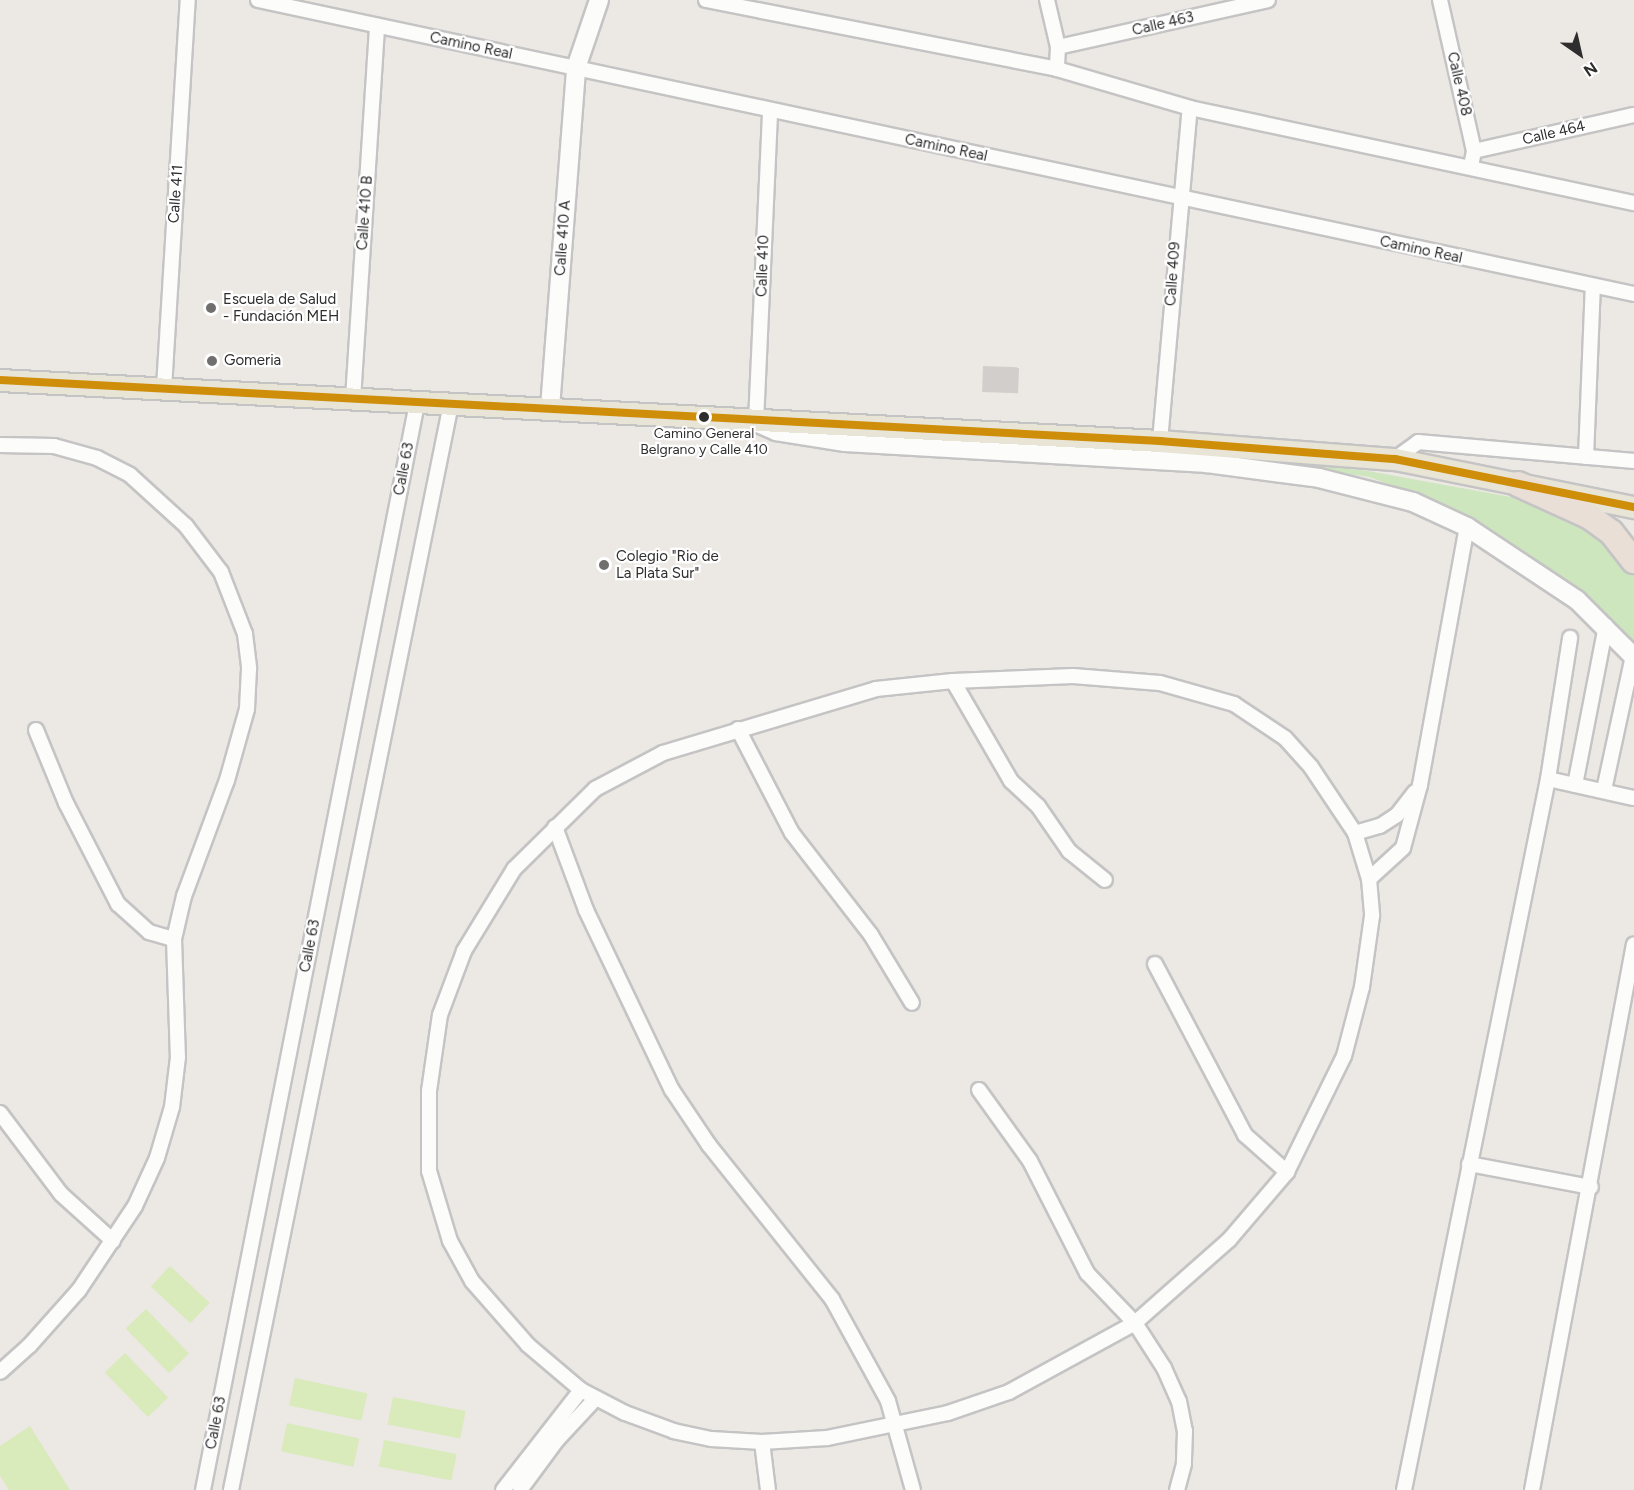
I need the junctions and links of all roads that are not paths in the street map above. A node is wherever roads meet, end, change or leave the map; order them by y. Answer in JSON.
{"nodes":[{"id":1,"x":188,"y":0,"type":"edge"},
{"id":2,"x":258,"y":0,"type":"edge"},
{"id":3,"x":599,"y":0,"type":"edge"},
{"id":4,"x":706,"y":0,"type":"edge"},
{"id":5,"x":1047,"y":0,"type":"edge"},
{"id":6,"x":1268,"y":0,"type":"edge"},
{"id":7,"x":1440,"y":0,"type":"edge"},
{"id":8,"x":377,"y":26,"type":"junction"},
{"id":9,"x":1058,"y":48,"type":"junction"},
{"id":10,"x":576,"y":68,"type":"junction"},
{"id":11,"x":1057,"y":69,"type":"junction"},
{"id":12,"x":1190,"y":108,"type":"junction"},
{"id":13,"x":770,"y":110,"type":"junction"},
{"id":14,"x":1634,"y":116,"type":"edge"},
{"id":15,"x":1474,"y":152,"type":"junction"},
{"id":16,"x":1471,"y":168,"type":"junction"},
{"id":17,"x":1179,"y":199,"type":"junction"},
{"id":18,"x":1634,"y":203,"type":"edge"},
{"id":19,"x":1593,"y":286,"type":"junction"},
{"id":20,"x":1634,"y":294,"type":"edge"},
{"id":21,"x":0,"y":380,"type":"edge"},
{"id":22,"x":164,"y":388,"type":"junction"},
{"id":23,"x":353,"y":399,"type":"junction"},
{"id":24,"x":417,"y":403,"type":"junction"},
{"id":25,"x":451,"y":404,"type":"junction"},
{"id":26,"x":550,"y":408,"type":"junction"},
{"id":27,"x":756,"y":422,"type":"junction"},
{"id":28,"x":1160,"y":441,"type":"junction"},
{"id":29,"x":0,"y":446,"type":"edge"},
{"id":30,"x":1203,"y":454,"type":"junction"},
{"id":31,"x":1586,"y":457,"type":"junction"},
{"id":32,"x":1395,"y":459,"type":"junction"},
{"id":33,"x":1634,"y":461,"type":"edge"},
{"id":34,"x":1508,"y":481,"type":"junction"},
{"id":35,"x":1634,"y":494,"type":"edge"},
{"id":36,"x":1634,"y":507,"type":"edge"},
{"id":37,"x":1467,"y":527,"type":"junction"},
{"id":38,"x":1634,"y":561,"type":"edge"},
{"id":39,"x":1606,"y":626,"type":"junction"},
{"id":40,"x":1570,"y":638,"type":"dead end"},
{"id":41,"x":1634,"y":657,"type":"edge"},
{"id":42,"x":953,"y":681,"type":"junction"},
{"id":43,"x":738,"y":729,"type":"junction"},
{"id":44,"x":36,"y":730,"type":"dead end"},
{"id":45,"x":1548,"y":780,"type":"junction"},
{"id":46,"x":1420,"y":785,"type":"junction"},
{"id":47,"x":1575,"y":785,"type":"junction"},
{"id":48,"x":1604,"y":790,"type":"junction"},
{"id":49,"x":1634,"y":798,"type":"edge"},
{"id":50,"x":555,"y":827,"type":"junction"},
{"id":51,"x":1355,"y":834,"type":"junction"},
{"id":52,"x":1369,"y":879,"type":"junction"},
{"id":53,"x":1105,"y":880,"type":"dead end"},
{"id":54,"x":174,"y":939,"type":"junction"},
{"id":55,"x":1634,"y":944,"type":"edge"},
{"id":56,"x":1155,"y":964,"type":"dead end"},
{"id":57,"x":912,"y":1003,"type":"dead end"},
{"id":58,"x":979,"y":1090,"type":"dead end"},
{"id":59,"x":0,"y":1113,"type":"edge"},
{"id":60,"x":1469,"y":1164,"type":"junction"},
{"id":61,"x":1287,"y":1172,"type":"junction"},
{"id":62,"x":1591,"y":1187,"type":"junction"},
{"id":63,"x":113,"y":1241,"type":"junction"},
{"id":64,"x":1135,"y":1323,"type":"junction"},
{"id":65,"x":0,"y":1372,"type":"edge"},
{"id":66,"x":581,"y":1390,"type":"junction"},
{"id":67,"x":596,"y":1398,"type":"junction"},
{"id":68,"x":895,"y":1425,"type":"junction"},
{"id":69,"x":762,"y":1442,"type":"junction"},
{"id":70,"x":202,"y":1490,"type":"edge"},
{"id":71,"x":231,"y":1490,"type":"edge"},
{"id":72,"x":502,"y":1490,"type":"edge"},
{"id":73,"x":520,"y":1490,"type":"edge"},
{"id":74,"x":768,"y":1490,"type":"edge"},
{"id":75,"x":913,"y":1490,"type":"edge"},
{"id":76,"x":1177,"y":1490,"type":"edge"},
{"id":77,"x":1404,"y":1490,"type":"edge"},
{"id":78,"x":1532,"y":1490,"type":"edge"}],
"edges":[{"from":1,"to":22,"type":"street","name":"Calle 411"},
{"from":2,"to":8,"type":"street","name":"Camino Real"},
{"from":3,"to":10,"type":"street"},
{"from":4,"to":11,"type":"street"},
{"from":5,"to":9,"type":"street"},
{"from":6,"to":9,"type":"street","name":"Calle 463"},
{"from":7,"to":15,"type":"street","name":"Calle 408"},
{"from":8,"to":10,"type":"street","name":"Camino Real"},
{"from":8,"to":23,"type":"street","name":"Calle 410 B"},
{"from":9,"to":11,"type":"street"},
{"from":10,"to":13,"type":"street","name":"Camino Real"},
{"from":10,"to":26,"type":"street","name":"Calle 410 A"},
{"from":11,"to":12,"type":"street"},
{"from":12,"to":16,"type":"street"},
{"from":12,"to":17,"type":"street","name":"Calle 409"},
{"from":13,"to":17,"type":"street","name":"Camino Real"},
{"from":13,"to":27,"type":"street","name":"Calle 410"},
{"from":14,"to":15,"type":"street","name":"Calle 464"},
{"from":15,"to":16,"type":"street","name":"Calle 408"},
{"from":16,"to":18,"type":"street"},
{"from":17,"to":19,"type":"street","name":"Camino Real"},
{"from":17,"to":28,"type":"street","name":"Calle 409"},
{"from":19,"to":20,"type":"street","name":"Camino Real"},
{"from":19,"to":31,"type":"street"},
{"from":21,"to":22,"type":"main road"},
{"from":22,"to":23,"type":"main road"},
{"from":23,"to":24,"type":"main road"},
{"from":24,"to":25,"type":"main road"},
{"from":24,"to":70,"type":"street","name":"Calle 63"},
{"from":25,"to":26,"type":"main road"},
{"from":25,"to":71,"type":"street","name":"Calle 63"},
{"from":26,"to":27,"type":"main road"},
{"from":27,"to":28,"type":"main road"},
{"from":27,"to":30,"type":"street"},
{"from":28,"to":30,"type":"main road"},
{"from":29,"to":54,"type":"street"},
{"from":30,"to":32,"type":"main road"},
{"from":30,"to":37,"type":"street"},
{"from":31,"to":32,"type":"street"},
{"from":31,"to":33,"type":"street"},
{"from":32,"to":34,"type":"main road"},
{"from":34,"to":35,"type":"main road"},
{"from":34,"to":36,"type":"main road"},
{"from":34,"to":38,"type":"highway"},
{"from":37,"to":39,"type":"street"},
{"from":37,"to":46,"type":"street"},
{"from":39,"to":41,"type":"street"},
{"from":39,"to":47,"type":"street"},
{"from":40,"to":45,"type":"street"},
{"from":41,"to":48,"type":"street"},
{"from":42,"to":43,"type":"street"},
{"from":42,"to":51,"type":"street"},
{"from":42,"to":53,"type":"street"},
{"from":43,"to":50,"type":"street"},
{"from":43,"to":57,"type":"street"},
{"from":44,"to":54,"type":"street"},
{"from":45,"to":47,"type":"street"},
{"from":45,"to":60,"type":"street"},
{"from":46,"to":51,"type":"street"},
{"from":46,"to":52,"type":"street"},
{"from":47,"to":48,"type":"street"},
{"from":48,"to":49,"type":"street"},
{"from":50,"to":66,"type":"street"},
{"from":50,"to":68,"type":"street"},
{"from":51,"to":52,"type":"street"},
{"from":52,"to":61,"type":"street"},
{"from":54,"to":63,"type":"street"},
{"from":55,"to":62,"type":"street"},
{"from":56,"to":61,"type":"street"},
{"from":58,"to":64,"type":"street"},
{"from":59,"to":63,"type":"street"},
{"from":60,"to":62,"type":"street"},
{"from":60,"to":77,"type":"street"},
{"from":61,"to":64,"type":"street"},
{"from":62,"to":78,"type":"street"},
{"from":63,"to":65,"type":"street"},
{"from":64,"to":68,"type":"street"},
{"from":64,"to":76,"type":"street"},
{"from":66,"to":67,"type":"street"},
{"from":66,"to":72,"type":"street"},
{"from":67,"to":69,"type":"street"},
{"from":67,"to":73,"type":"street"},
{"from":68,"to":69,"type":"street"},
{"from":68,"to":75,"type":"street"},
{"from":69,"to":74,"type":"street"}]}
